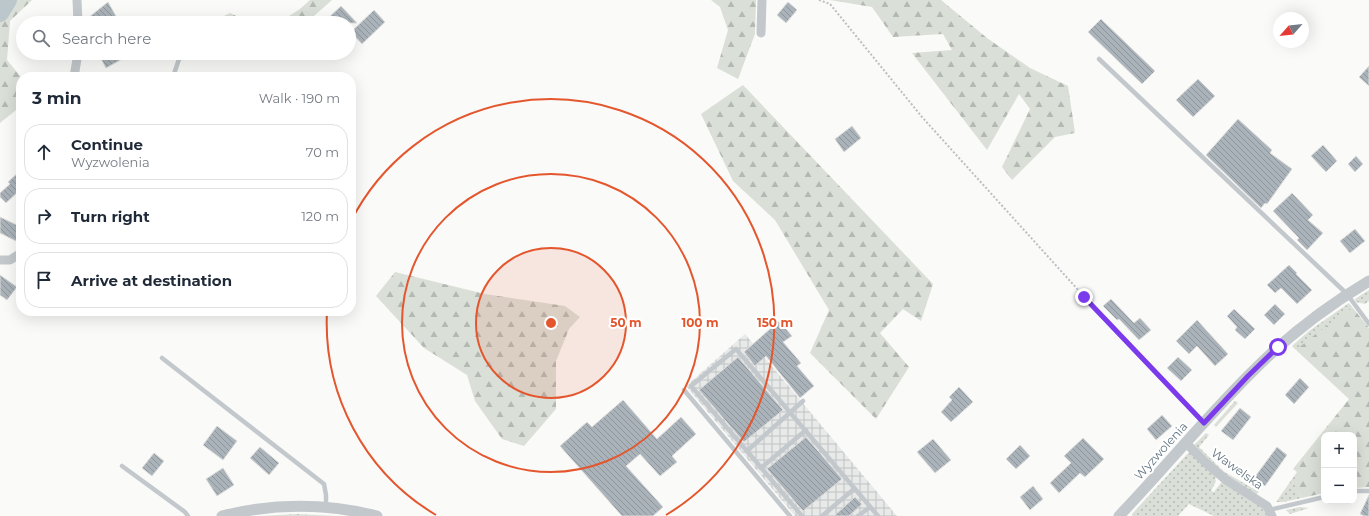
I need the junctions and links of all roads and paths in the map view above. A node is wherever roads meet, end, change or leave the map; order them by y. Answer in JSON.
{"nodes":[{"id":1,"x":77,"y":0,"type":"edge"},
{"id":2,"x":762,"y":0,"type":"edge"},
{"id":3,"x":819,"y":0,"type":"edge"},
{"id":4,"x":78,"y":16,"type":"edge"},
{"id":5,"x":761,"y":34,"type":"dead end"},
{"id":6,"x":1099,"y":59,"type":"dead end"},
{"id":7,"x":77,"y":60,"type":"edge"},
{"id":8,"x":179,"y":60,"type":"edge"},
{"id":9,"x":75,"y":72,"type":"edge"},
{"id":10,"x":175,"y":72,"type":"edge"},
{"id":11,"x":16,"y":256,"type":"edge"},
{"id":12,"x":0,"y":260,"type":"edge"},
{"id":13,"x":1369,"y":281,"type":"edge"},
{"id":14,"x":1347,"y":294,"type":"junction"},
{"id":15,"x":1084,"y":297,"type":"joint"},
{"id":16,"x":1369,"y":324,"type":"edge"},
{"id":17,"x":162,"y":358,"type":"dead end"},
{"id":18,"x":684,"y":390,"type":"dead end"},
{"id":19,"x":803,"y":401,"type":"dead end"},
{"id":20,"x":790,"y":412,"type":"junction"},
{"id":21,"x":1204,"y":423,"type":"junction"},
{"id":22,"x":806,"y":430,"type":"junction"},
{"id":23,"x":1186,"y":443,"type":"junction"},
{"id":24,"x":747,"y":451,"type":"junction"},
{"id":25,"x":122,"y":466,"type":"dead end"},
{"id":26,"x":761,"y":468,"type":"junction"},
{"id":27,"x":854,"y":489,"type":"junction"},
{"id":28,"x":1357,"y":491,"type":"edge"},
{"id":29,"x":1369,"y":491,"type":"edge"},
{"id":30,"x":1321,"y":498,"type":"edge"},
{"id":31,"x":326,"y":507,"type":"junction"},
{"id":32,"x":870,"y":507,"type":"junction"},
{"id":33,"x":1271,"y":513,"type":"edge"},
{"id":34,"x":1123,"y":515,"type":"edge"},
{"id":35,"x":188,"y":516,"type":"edge"},
{"id":36,"x":222,"y":516,"type":"edge"},
{"id":37,"x":377,"y":516,"type":"edge"},
{"id":38,"x":790,"y":516,"type":"edge"},
{"id":39,"x":802,"y":516,"type":"edge"},
{"id":40,"x":822,"y":516,"type":"edge"},
{"id":41,"x":858,"y":516,"type":"edge"},
{"id":42,"x":878,"y":516,"type":"edge"}],
"edges":[{"from":1,"to":4,"type":"street"},
{"from":2,"to":5,"type":"street"},
{"from":3,"to":15,"type":"path"},
{"from":6,"to":14,"type":"lane"},
{"from":7,"to":9,"type":"street"},
{"from":8,"to":10,"type":"lane"},
{"from":11,"to":12,"type":"street"},
{"from":13,"to":14,"type":"street","name":"Wyzwolenia"},
{"from":14,"to":16,"type":"lane"},
{"from":14,"to":21,"type":"street","name":"Wyzwolenia"},
{"from":15,"to":21,"type":"lane"},
{"from":17,"to":31,"type":"lane"},
{"from":18,"to":38,"type":"lane"},
{"from":19,"to":20,"type":"lane"},
{"from":20,"to":22,"type":"lane"},
{"from":20,"to":24,"type":"lane"},
{"from":20,"to":24,"type":"lane"},
{"from":21,"to":23,"type":"street","name":"Wyzwolenia"},
{"from":22,"to":26,"type":"lane"},
{"from":22,"to":27,"type":"lane"},
{"from":23,"to":33,"type":"street","name":"Wawelska"},
{"from":23,"to":34,"type":"street","name":"Wyzwolenia"},
{"from":24,"to":26,"type":"lane"},
{"from":25,"to":35,"type":"lane"},
{"from":26,"to":39,"type":"lane"},
{"from":27,"to":32,"type":"lane"},
{"from":27,"to":40,"type":"lane"},
{"from":28,"to":29,"type":"lane"},
{"from":30,"to":33,"type":"lane"},
{"from":31,"to":36,"type":"street"},
{"from":31,"to":37,"type":"street"},
{"from":32,"to":41,"type":"lane"},
{"from":32,"to":42,"type":"lane"}]}
